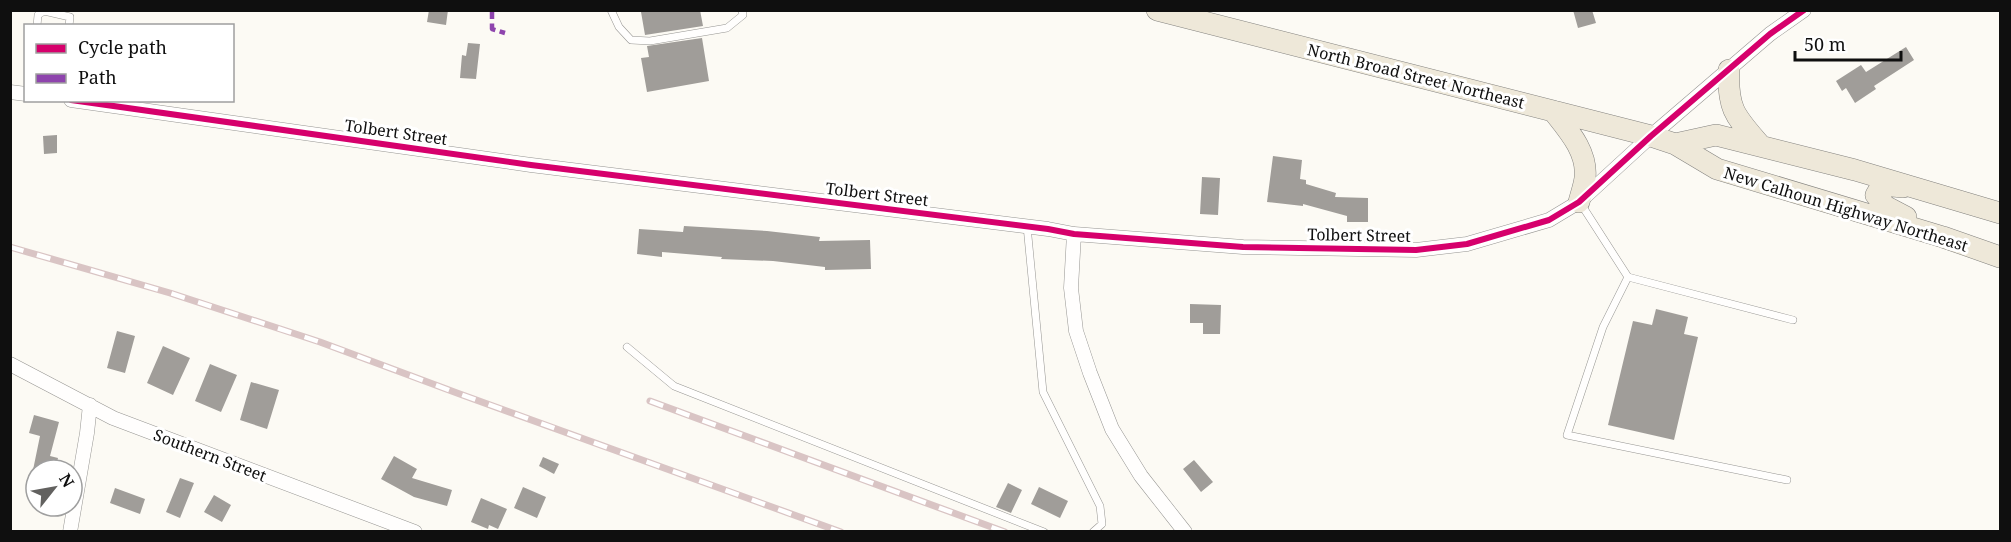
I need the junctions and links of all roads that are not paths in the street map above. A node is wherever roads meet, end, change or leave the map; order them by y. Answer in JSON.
{"nodes":[{"id":1,"x":611,"y":10,"type":"edge"},
{"id":2,"x":742,"y":10,"type":"edge"},
{"id":3,"x":1804,"y":10,"type":"edge"},
{"id":4,"x":1157,"y":11,"type":"edge"},
{"id":5,"x":37,"y":24,"type":"edge"},
{"id":6,"x":69,"y":24,"type":"edge"},
{"id":7,"x":1729,"y":69,"type":"junction"},
{"id":8,"x":85,"y":102,"type":"edge"},
{"id":9,"x":1553,"y":111,"type":"junction"},
{"id":10,"x":1651,"y":136,"type":"junction"},
{"id":11,"x":1675,"y":144,"type":"junction"},
{"id":12,"x":1761,"y":146,"type":"junction"},
{"id":13,"x":1922,"y":189,"type":"junction"},
{"id":14,"x":1579,"y":202,"type":"junction"},
{"id":15,"x":2001,"y":213,"type":"edge"},
{"id":16,"x":1027,"y":226,"type":"junction"},
{"id":17,"x":1074,"y":234,"type":"junction"},
{"id":18,"x":1943,"y":237,"type":"junction"},
{"id":19,"x":1991,"y":254,"type":"edge"},
{"id":20,"x":2001,"y":262,"type":"edge"},
{"id":21,"x":1628,"y":277,"type":"junction"},
{"id":22,"x":1793,"y":320,"type":"dead end"},
{"id":23,"x":627,"y":347,"type":"dead end"},
{"id":24,"x":10,"y":364,"type":"edge"},
{"id":25,"x":90,"y":405,"type":"junction"},
{"id":26,"x":1787,"y":480,"type":"dead end"},
{"id":27,"x":70,"y":531,"type":"edge"},
{"id":28,"x":415,"y":531,"type":"edge"},
{"id":29,"x":1044,"y":531,"type":"edge"},
{"id":30,"x":1093,"y":531,"type":"edge"},
{"id":31,"x":1185,"y":531,"type":"edge"}],
"edges":[{"from":1,"to":2,"type":"lane"},
{"from":3,"to":7,"type":"street","name":"Tolbert Street"},
{"from":4,"to":9,"type":"main road","name":"North Broad Street Northeast"},
{"from":5,"to":6,"type":"lane"},
{"from":7,"to":10,"type":"street","name":"Tolbert Street"},
{"from":7,"to":12,"type":"main road"},
{"from":8,"to":16,"type":"street","name":"Tolbert Street"},
{"from":9,"to":10,"type":"main road","name":"North Broad Street Northeast"},
{"from":9,"to":14,"type":"main road"},
{"from":10,"to":11,"type":"main road","name":"North Broad Street Northeast"},
{"from":10,"to":14,"type":"street","name":"Tolbert Street"},
{"from":11,"to":12,"type":"main road","name":"New Calhoun Highway Northeast"},
{"from":11,"to":18,"type":"main road","name":"New Calhoun Highway Northeast"},
{"from":12,"to":13,"type":"main road","name":"New Calhoun Highway Northeast"},
{"from":13,"to":15,"type":"main road","name":"New Calhoun Highway Northeast"},
{"from":13,"to":18,"type":"main road"},
{"from":14,"to":17,"type":"street","name":"Tolbert Street"},
{"from":14,"to":21,"type":"lane"},
{"from":16,"to":17,"type":"street","name":"Tolbert Street"},
{"from":16,"to":30,"type":"lane"},
{"from":17,"to":31,"type":"street"},
{"from":18,"to":19,"type":"main road","name":"New Calhoun Highway Northeast"},
{"from":19,"to":20,"type":"lane"},
{"from":21,"to":22,"type":"lane"},
{"from":21,"to":26,"type":"lane"},
{"from":23,"to":29,"type":"lane"},
{"from":24,"to":25,"type":"street","name":"Southern Street"},
{"from":25,"to":27,"type":"street"},
{"from":25,"to":28,"type":"street","name":"Southern Street"}]}
